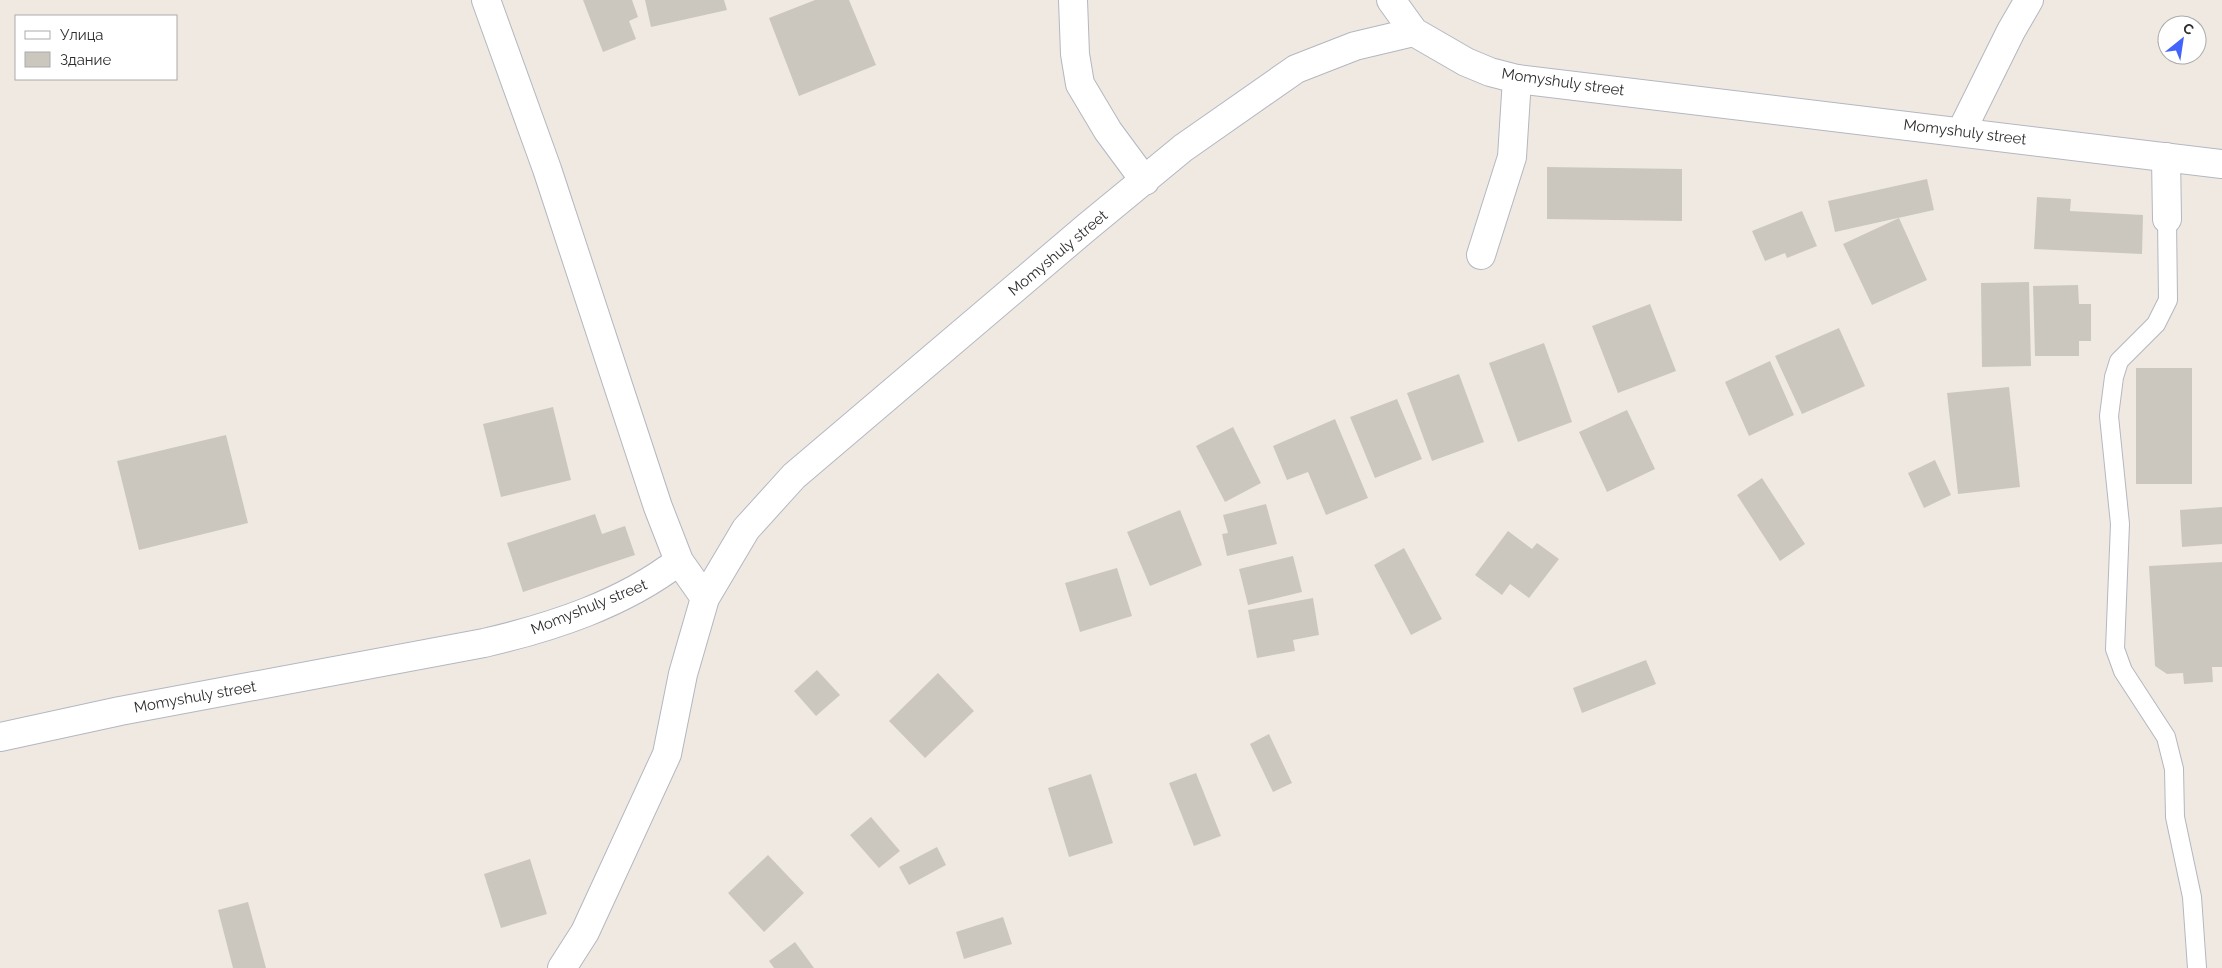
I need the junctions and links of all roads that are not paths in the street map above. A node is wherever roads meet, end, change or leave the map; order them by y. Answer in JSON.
{"nodes":[{"id":1,"x":486,"y":0,"type":"edge"},
{"id":2,"x":1073,"y":0,"type":"edge"},
{"id":3,"x":1391,"y":0,"type":"edge"},
{"id":4,"x":2029,"y":0,"type":"edge"},
{"id":5,"x":1414,"y":32,"type":"junction"},
{"id":6,"x":1517,"y":78,"type":"junction"},
{"id":7,"x":1961,"y":132,"type":"junction"},
{"id":8,"x":2166,"y":157,"type":"junction"},
{"id":9,"x":2222,"y":164,"type":"edge"},
{"id":10,"x":1145,"y":180,"type":"junction"},
{"id":11,"x":2168,"y":219,"type":"joint"},
{"id":12,"x":1482,"y":255,"type":"dead end"},
{"id":13,"x":679,"y":561,"type":"junction"},
{"id":14,"x":705,"y":598,"type":"junction"},
{"id":15,"x":0,"y":737,"type":"edge"},
{"id":16,"x":562,"y":968,"type":"edge"},
{"id":17,"x":2197,"y":968,"type":"edge"}],
"edges":[{"from":1,"to":13,"type":"street"},
{"from":2,"to":10,"type":"street"},
{"from":3,"to":5,"type":"street"},
{"from":4,"to":7,"type":"street"},
{"from":5,"to":6,"type":"street","name":"Momyshuly street"},
{"from":5,"to":10,"type":"street","name":"Momyshuly street"},
{"from":6,"to":7,"type":"street","name":"Momyshuly street"},
{"from":6,"to":12,"type":"street"},
{"from":7,"to":8,"type":"street","name":"Momyshuly street"},
{"from":8,"to":9,"type":"street","name":"Momyshuly street"},
{"from":8,"to":11,"type":"street"},
{"from":10,"to":14,"type":"street","name":"Momyshuly street"},
{"from":11,"to":17,"type":"lane"},
{"from":13,"to":14,"type":"street"},
{"from":13,"to":15,"type":"street","name":"Momyshuly street"},
{"from":14,"to":16,"type":"street","name":"Momyshuly street"}]}
